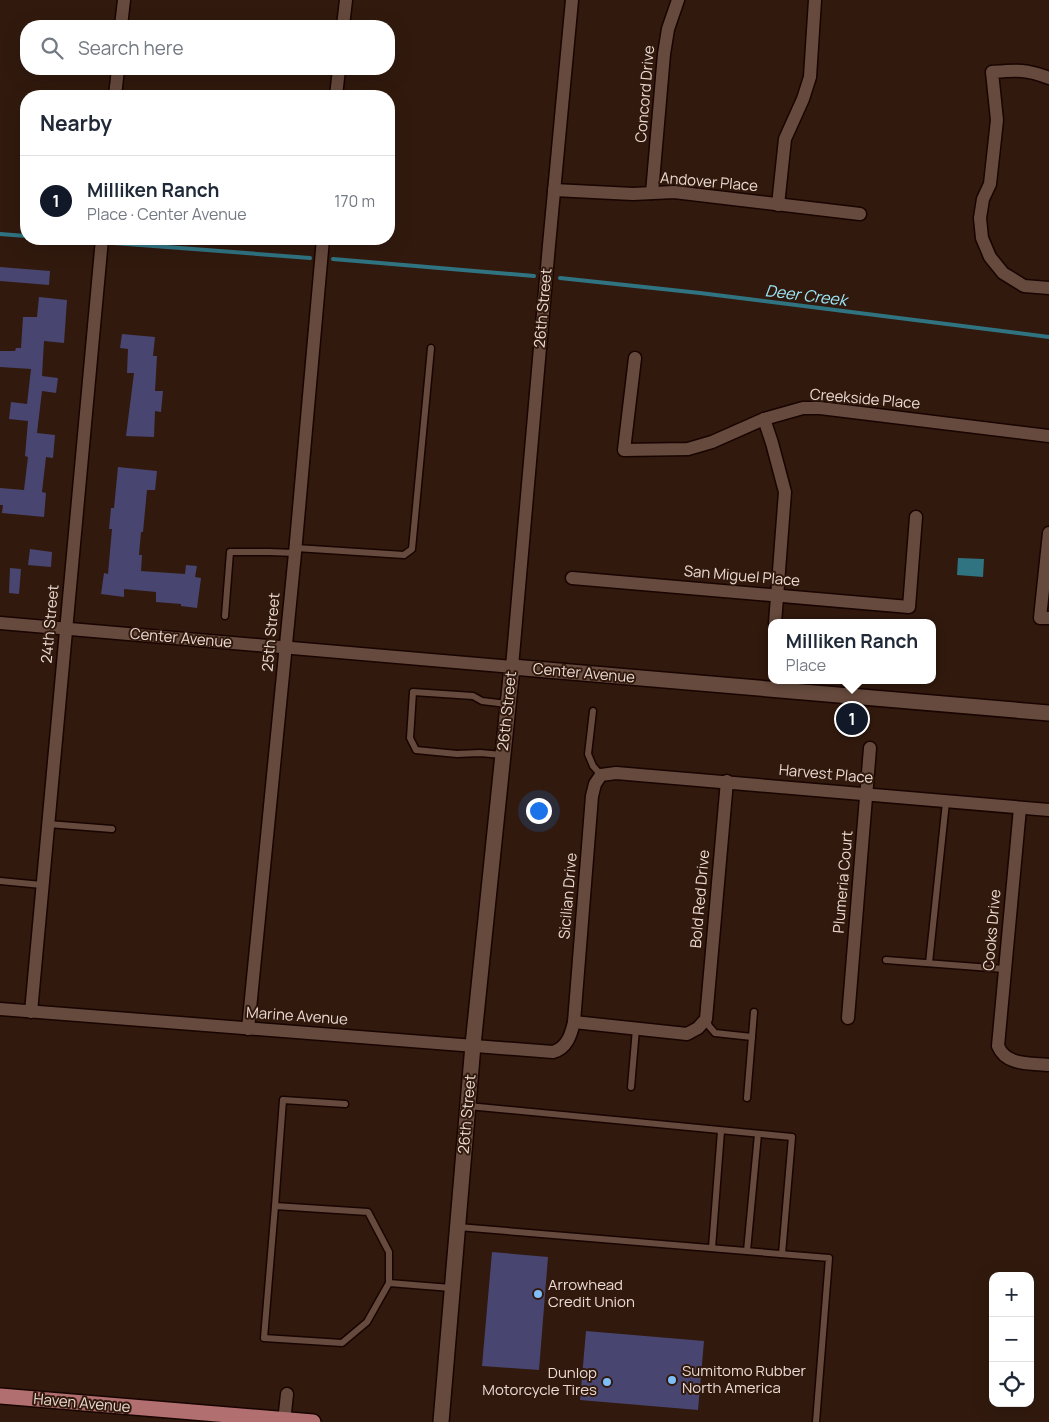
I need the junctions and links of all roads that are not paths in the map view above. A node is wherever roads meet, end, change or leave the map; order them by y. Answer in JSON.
{"nodes":[{"id":1,"x":124,"y":0,"type":"edge"},
{"id":2,"x":346,"y":0,"type":"edge"},
{"id":3,"x":572,"y":0,"type":"edge"},
{"id":4,"x":678,"y":0,"type":"edge"},
{"id":5,"x":815,"y":0,"type":"edge"},
{"id":6,"x":122,"y":20,"type":"edge"},
{"id":7,"x":344,"y":20,"type":"edge"},
{"id":8,"x":117,"y":75,"type":"edge"},
{"id":9,"x":338,"y":75,"type":"edge"},
{"id":10,"x":1049,"y":78,"type":"edge"},
{"id":11,"x":116,"y":90,"type":"edge"},
{"id":12,"x":337,"y":90,"type":"edge"},
{"id":13,"x":554,"y":190,"type":"junction"},
{"id":14,"x":652,"y":193,"type":"junction"},
{"id":15,"x":778,"y":205,"type":"junction"},
{"id":16,"x":860,"y":214,"type":"dead end"},
{"id":17,"x":101,"y":245,"type":"edge"},
{"id":18,"x":322,"y":245,"type":"edge"},
{"id":19,"x":1049,"y":288,"type":"edge"},
{"id":20,"x":431,"y":348,"type":"dead end"},
{"id":21,"x":635,"y":358,"type":"dead end"},
{"id":22,"x":764,"y":419,"type":"junction"},
{"id":23,"x":1049,"y":436,"type":"edge"},
{"id":24,"x":916,"y":517,"type":"dead end"},
{"id":25,"x":1049,"y":533,"type":"edge"},
{"id":26,"x":295,"y":551,"type":"junction"},
{"id":27,"x":572,"y":578,"type":"dead end"},
{"id":28,"x":777,"y":596,"type":"junction"},
{"id":29,"x":225,"y":616,"type":"dead end"},
{"id":30,"x":1045,"y":618,"type":"edge"},
{"id":31,"x":775,"y":619,"type":"edge"},
{"id":32,"x":0,"y":623,"type":"edge"},
{"id":33,"x":66,"y":628,"type":"junction"},
{"id":34,"x":286,"y":648,"type":"junction"},
{"id":35,"x":512,"y":667,"type":"junction"},
{"id":36,"x":507,"y":704,"type":"junction"},
{"id":37,"x":592,"y":711,"type":"dead end"},
{"id":38,"x":1049,"y":713,"type":"edge"},
{"id":39,"x":870,"y":748,"type":"dead end"},
{"id":40,"x":502,"y":755,"type":"junction"},
{"id":41,"x":601,"y":775,"type":"junction"},
{"id":42,"x":727,"y":781,"type":"junction"},
{"id":43,"x":867,"y":794,"type":"junction"},
{"id":44,"x":946,"y":802,"type":"junction"},
{"id":45,"x":1020,"y":808,"type":"junction"},
{"id":46,"x":1049,"y":810,"type":"edge"},
{"id":47,"x":48,"y":824,"type":"junction"},
{"id":48,"x":112,"y":829,"type":"dead end"},
{"id":49,"x":0,"y":881,"type":"edge"},
{"id":50,"x":42,"y":885,"type":"junction"},
{"id":51,"x":886,"y":960,"type":"dead end"},
{"id":52,"x":930,"y":963,"type":"junction"},
{"id":53,"x":1004,"y":969,"type":"junction"},
{"id":54,"x":0,"y":1009,"type":"edge"},
{"id":55,"x":30,"y":1012,"type":"junction"},
{"id":56,"x":754,"y":1012,"type":"dead end"},
{"id":57,"x":706,"y":1018,"type":"junction"},
{"id":58,"x":848,"y":1018,"type":"dead end"},
{"id":59,"x":574,"y":1022,"type":"junction"},
{"id":60,"x":248,"y":1029,"type":"junction"},
{"id":61,"x":636,"y":1029,"type":"junction"},
{"id":62,"x":752,"y":1037,"type":"junction"},
{"id":63,"x":473,"y":1045,"type":"junction"},
{"id":64,"x":1049,"y":1065,"type":"edge"},
{"id":65,"x":631,"y":1088,"type":"dead end"},
{"id":66,"x":747,"y":1098,"type":"dead end"},
{"id":67,"x":345,"y":1104,"type":"dead end"},
{"id":68,"x":468,"y":1106,"type":"junction"},
{"id":69,"x":721,"y":1131,"type":"junction"},
{"id":70,"x":758,"y":1134,"type":"junction"},
{"id":71,"x":276,"y":1206,"type":"junction"},
{"id":72,"x":458,"y":1227,"type":"junction"},
{"id":73,"x":712,"y":1248,"type":"junction"},
{"id":74,"x":747,"y":1251,"type":"junction"},
{"id":75,"x":782,"y":1254,"type":"junction"},
{"id":76,"x":389,"y":1284,"type":"junction"},
{"id":77,"x":452,"y":1288,"type":"junction"},
{"id":78,"x":287,"y":1394,"type":"dead end"},
{"id":79,"x":0,"y":1396,"type":"edge"},
{"id":80,"x":284,"y":1421,"type":"edge"},
{"id":81,"x":312,"y":1422,"type":"edge"},
{"id":82,"x":441,"y":1422,"type":"edge"},
{"id":83,"x":816,"y":1422,"type":"edge"}],
"edges":[{"from":1,"to":6,"type":"street"},
{"from":2,"to":7,"type":"street"},
{"from":3,"to":13,"type":"street","name":"26th Street"},
{"from":4,"to":14,"type":"street","name":"Concord Drive"},
{"from":5,"to":15,"type":"street"},
{"from":8,"to":11,"type":"street"},
{"from":9,"to":12,"type":"street"},
{"from":10,"to":19,"type":"street"},
{"from":13,"to":14,"type":"street","name":"Andover Place"},
{"from":13,"to":35,"type":"street","name":"26th Street"},
{"from":14,"to":15,"type":"street","name":"Andover Place"},
{"from":15,"to":16,"type":"street","name":"Andover Place"},
{"from":17,"to":33,"type":"street","name":"24th Street"},
{"from":18,"to":26,"type":"street","name":"25th Street"},
{"from":20,"to":26,"type":"lane"},
{"from":21,"to":22,"type":"street","name":"Creekside Place"},
{"from":22,"to":23,"type":"street","name":"Creekside Place"},
{"from":22,"to":28,"type":"street"},
{"from":24,"to":28,"type":"street","name":"San Miguel Place"},
{"from":25,"to":30,"type":"street"},
{"from":26,"to":29,"type":"lane"},
{"from":26,"to":34,"type":"street","name":"25th Street"},
{"from":27,"to":28,"type":"street","name":"San Miguel Place"},
{"from":28,"to":31,"type":"street"},
{"from":32,"to":33,"type":"street","name":"Center Avenue"},
{"from":33,"to":34,"type":"street","name":"Center Avenue"},
{"from":33,"to":47,"type":"street","name":"24th Street"},
{"from":34,"to":35,"type":"street","name":"Center Avenue"},
{"from":34,"to":60,"type":"street","name":"25th Street"},
{"from":35,"to":36,"type":"street","name":"26th Street"},
{"from":35,"to":38,"type":"street","name":"Center Avenue"},
{"from":36,"to":40,"type":"street","name":"26th Street"},
{"from":36,"to":40,"type":"lane"},
{"from":37,"to":41,"type":"lane"},
{"from":39,"to":43,"type":"street","name":"Plumeria Court"},
{"from":40,"to":63,"type":"street","name":"26th Street"},
{"from":41,"to":42,"type":"street","name":"Harvest Place"},
{"from":41,"to":59,"type":"street","name":"Sicilian Drive"},
{"from":42,"to":43,"type":"street","name":"Harvest Place"},
{"from":42,"to":57,"type":"street","name":"Bold Red Drive"},
{"from":43,"to":44,"type":"street","name":"Harvest Place"},
{"from":43,"to":58,"type":"street","name":"Plumeria Court"},
{"from":44,"to":45,"type":"street","name":"Harvest Place"},
{"from":44,"to":52,"type":"lane"},
{"from":45,"to":46,"type":"street","name":"Harvest Place"},
{"from":45,"to":53,"type":"street","name":"Cooks Drive"},
{"from":47,"to":48,"type":"lane"},
{"from":47,"to":50,"type":"street","name":"24th Street"},
{"from":49,"to":50,"type":"lane"},
{"from":50,"to":55,"type":"street","name":"24th Street"},
{"from":51,"to":52,"type":"lane"},
{"from":52,"to":53,"type":"lane"},
{"from":53,"to":64,"type":"street","name":"Cooks Drive"},
{"from":54,"to":55,"type":"street","name":"Marine Avenue"},
{"from":55,"to":60,"type":"street","name":"Marine Avenue"},
{"from":56,"to":62,"type":"lane"},
{"from":57,"to":61,"type":"street"},
{"from":57,"to":62,"type":"lane"},
{"from":59,"to":61,"type":"street"},
{"from":59,"to":63,"type":"street","name":"Marine Avenue"},
{"from":60,"to":63,"type":"street","name":"Marine Avenue"},
{"from":61,"to":65,"type":"lane"},
{"from":62,"to":66,"type":"lane"},
{"from":63,"to":68,"type":"street","name":"26th Street"},
{"from":67,"to":71,"type":"lane"},
{"from":68,"to":69,"type":"lane"},
{"from":68,"to":72,"type":"street","name":"26th Street"},
{"from":69,"to":70,"type":"lane"},
{"from":69,"to":73,"type":"lane"},
{"from":70,"to":74,"type":"lane"},
{"from":70,"to":75,"type":"lane"},
{"from":71,"to":76,"type":"lane"},
{"from":71,"to":76,"type":"lane"},
{"from":72,"to":73,"type":"lane"},
{"from":72,"to":77,"type":"street","name":"26th Street"},
{"from":73,"to":74,"type":"lane"},
{"from":74,"to":75,"type":"lane"},
{"from":75,"to":83,"type":"lane"},
{"from":76,"to":77,"type":"lane"},
{"from":77,"to":82,"type":"street","name":"26th Street"},
{"from":78,"to":80,"type":"street"},
{"from":79,"to":80,"type":"main road","name":"Haven Avenue"},
{"from":80,"to":81,"type":"main road","name":"Haven Avenue"}]}
